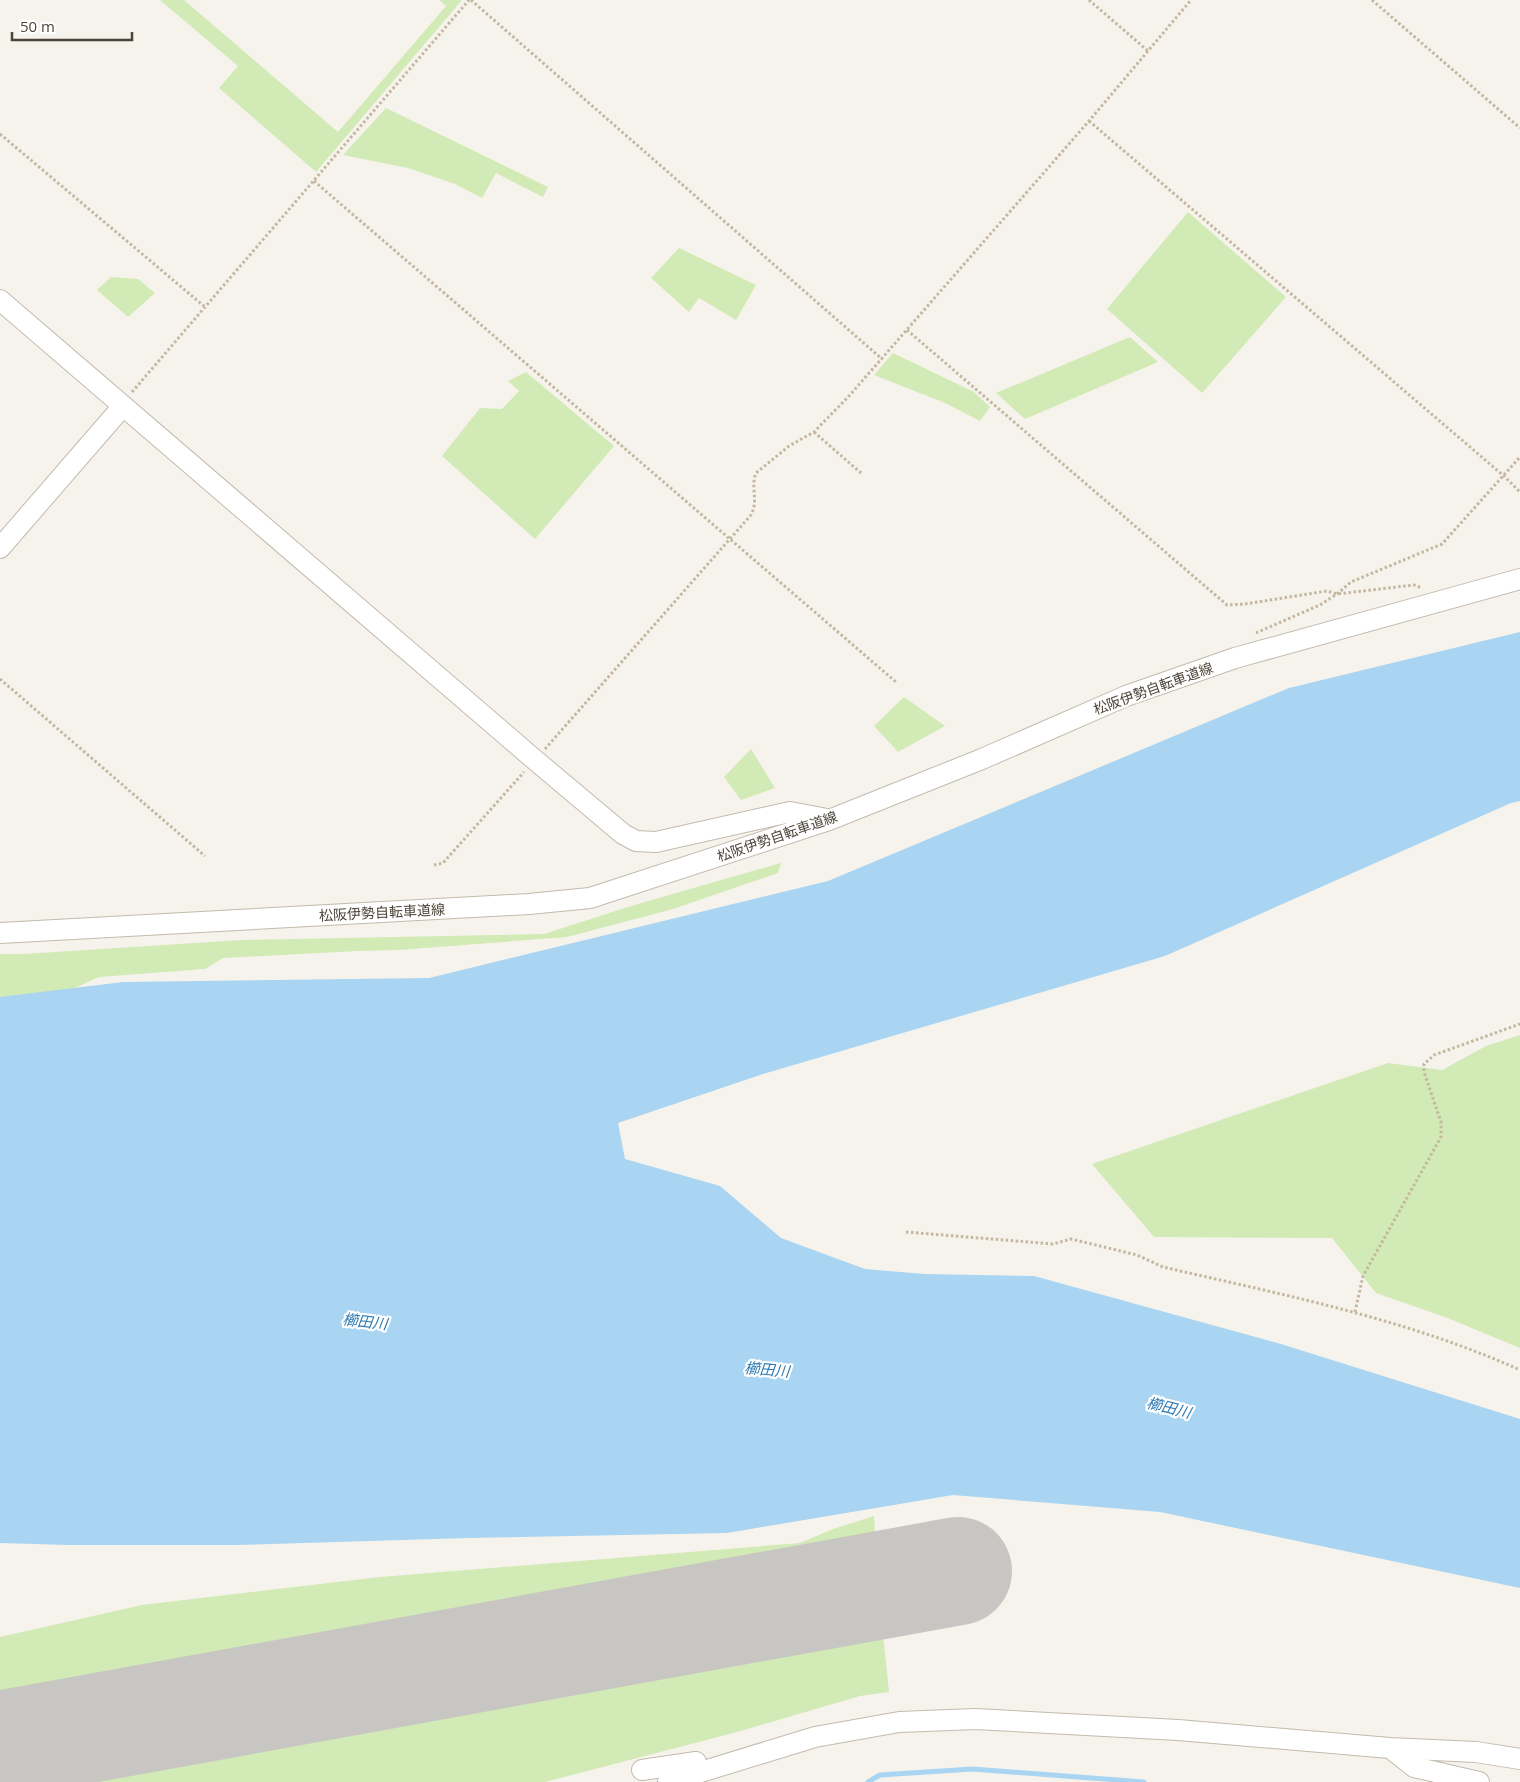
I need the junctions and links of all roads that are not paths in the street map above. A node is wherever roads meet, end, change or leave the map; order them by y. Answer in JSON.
{"nodes":[{"id":1,"x":0,"y":300,"type":"edge"},
{"id":2,"x":123,"y":406,"type":"junction"},
{"id":3,"x":0,"y":548,"type":"edge"},
{"id":4,"x":1520,"y":578,"type":"edge"},
{"id":5,"x":829,"y":820,"type":"junction"},
{"id":6,"x":0,"y":933,"type":"edge"},
{"id":7,"x":1390,"y":1748,"type":"junction"},
{"id":8,"x":1520,"y":1759,"type":"edge"},
{"id":9,"x":715,"y":1768,"type":"junction"},
{"id":10,"x":642,"y":1770,"type":"dead end"},
{"id":11,"x":668,"y":1782,"type":"edge"},
{"id":12,"x":1479,"y":1782,"type":"edge"}],
"edges":[{"from":1,"to":2,"type":"street"},
{"from":2,"to":3,"type":"street"},
{"from":2,"to":5,"type":"street"},
{"from":4,"to":5,"type":"street","name":"松阪伊勢自転車道線"},
{"from":5,"to":6,"type":"street","name":"松阪伊勢自転車道線"},
{"from":7,"to":8,"type":"street"},
{"from":7,"to":9,"type":"street"},
{"from":7,"to":12,"type":"street"},
{"from":9,"to":10,"type":"street"},
{"from":9,"to":11,"type":"street"}]}
